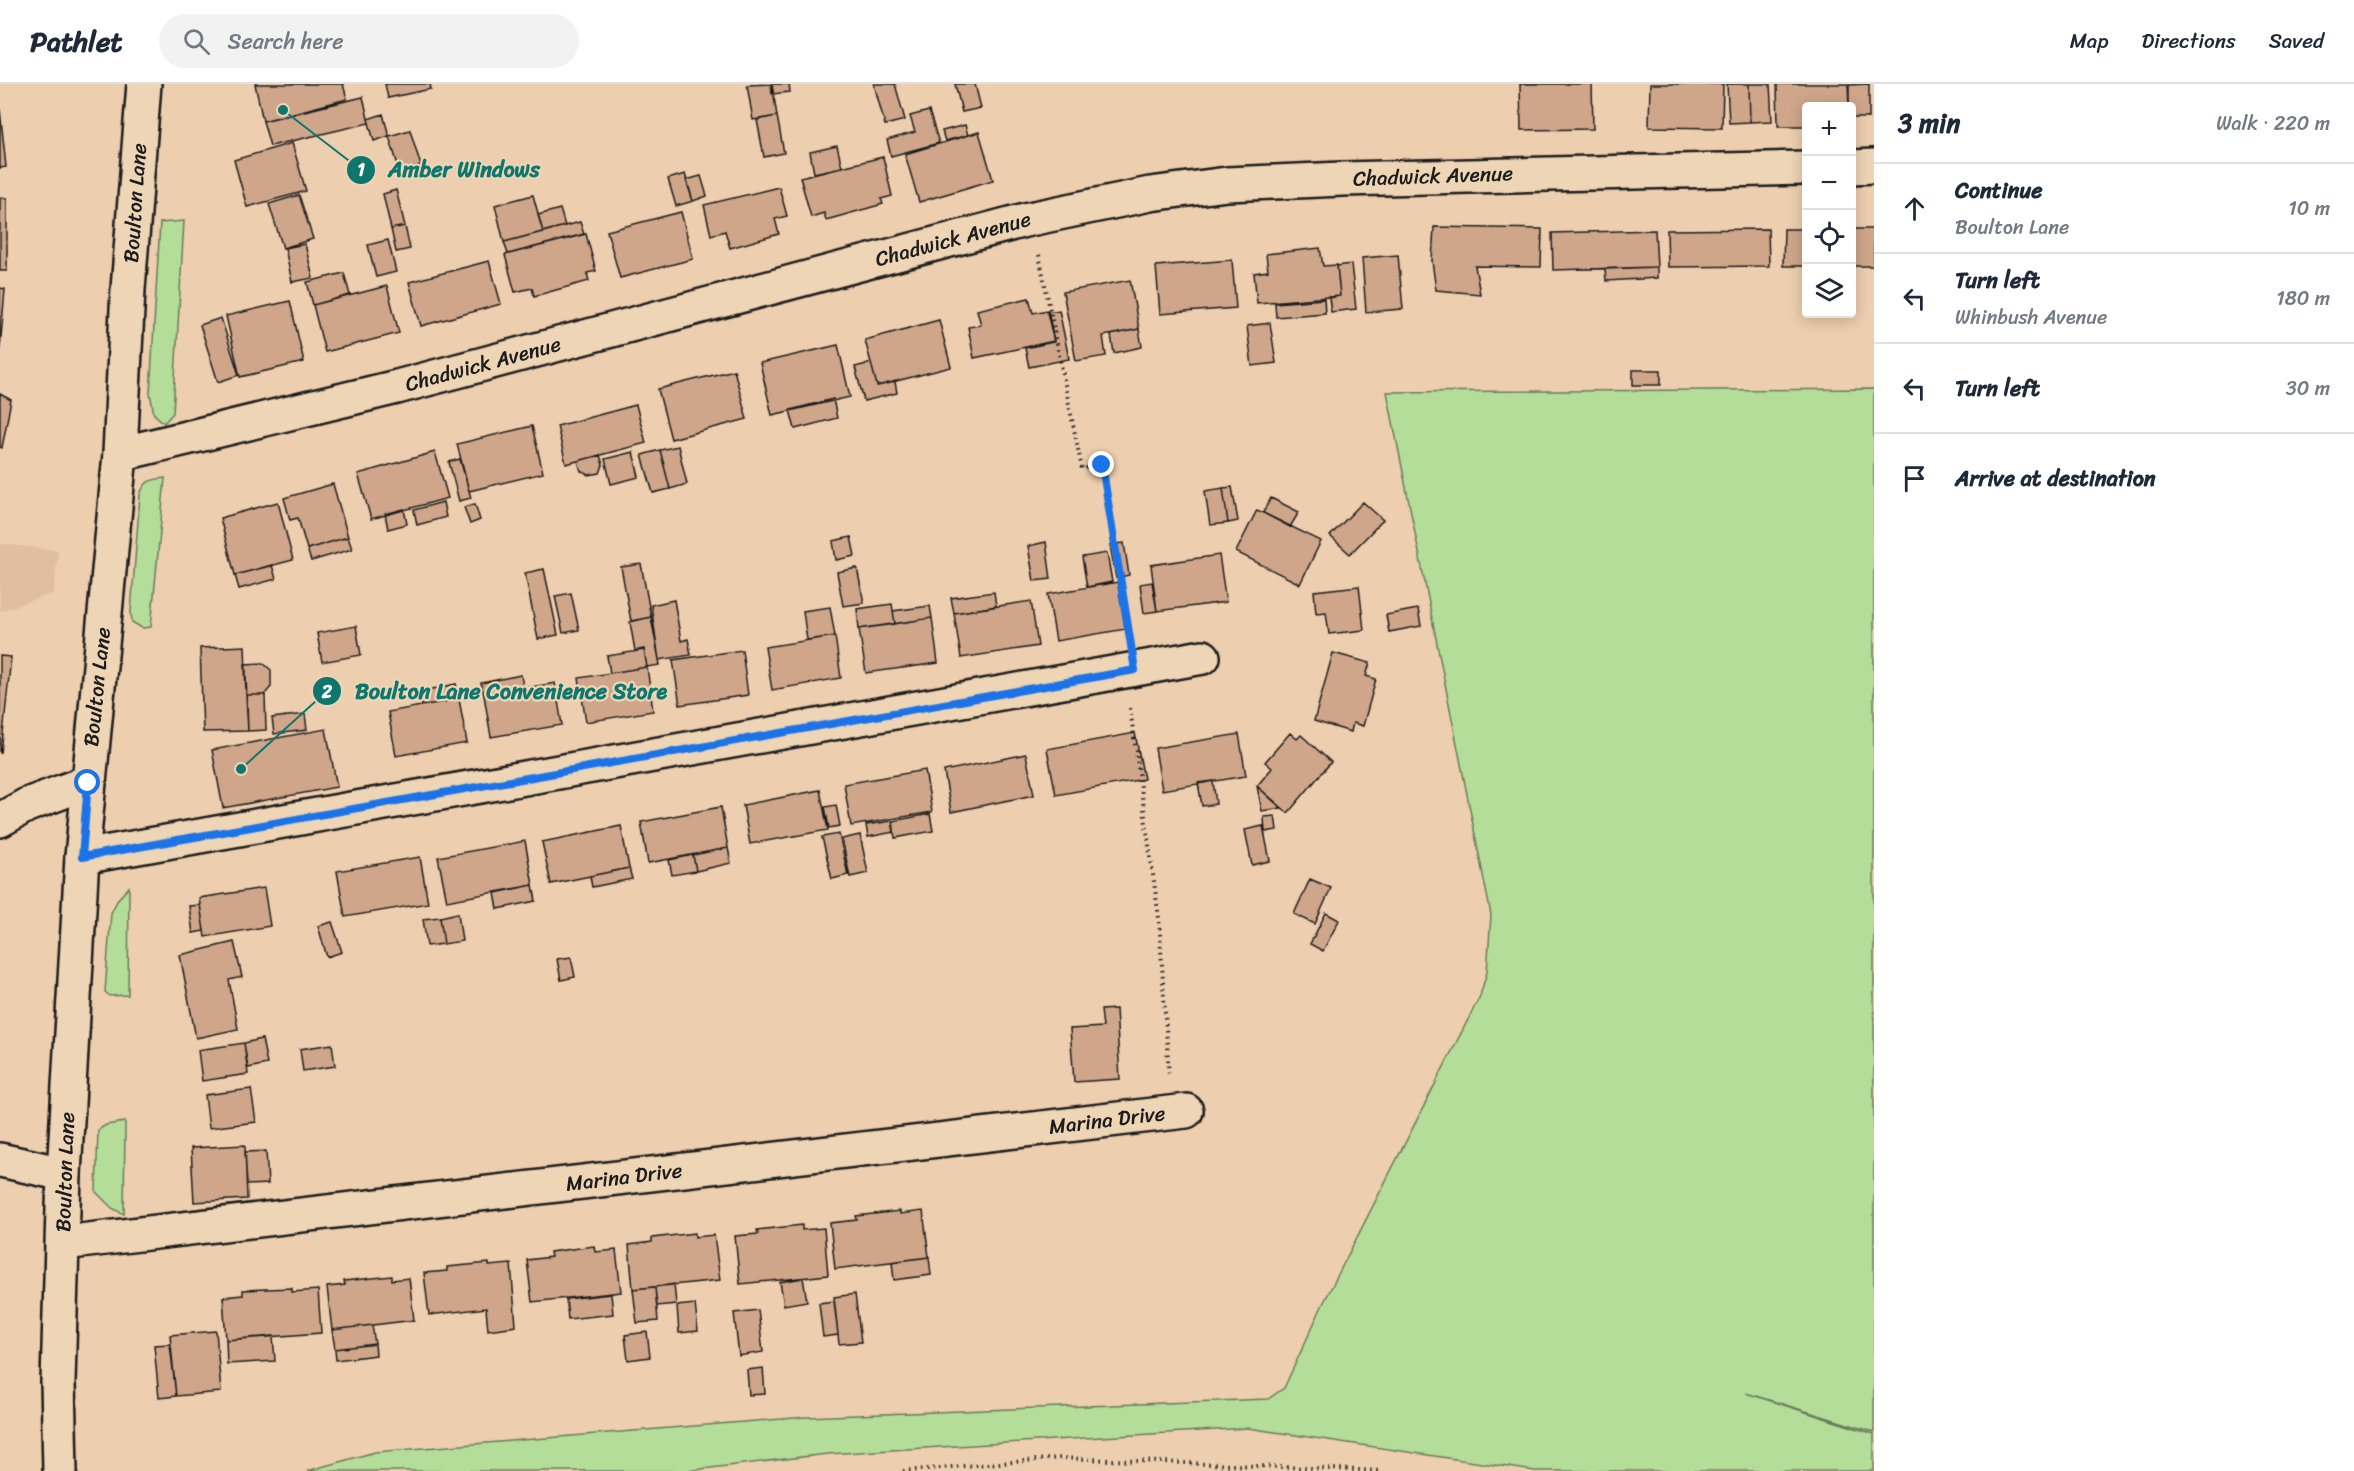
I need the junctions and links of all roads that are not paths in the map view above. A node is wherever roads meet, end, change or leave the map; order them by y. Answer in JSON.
{"nodes":[{"id":1,"x":144,"y":84,"type":"edge"},
{"id":2,"x":1874,"y":166,"type":"edge"},
{"id":3,"x":1856,"y":167,"type":"edge"},
{"id":4,"x":1802,"y":168,"type":"edge"},
{"id":5,"x":120,"y":454,"type":"junction"},
{"id":6,"x":1203,"y":657,"type":"dead end"},
{"id":7,"x":88,"y":783,"type":"junction"},
{"id":8,"x":0,"y":820,"type":"edge"},
{"id":9,"x":82,"y":857,"type":"junction"},
{"id":10,"x":1179,"y":1111,"type":"road end"},
{"id":11,"x":0,"y":1160,"type":"edge"},
{"id":12,"x":64,"y":1174,"type":"junction"},
{"id":13,"x":63,"y":1244,"type":"junction"},
{"id":14,"x":60,"y":1471,"type":"edge"}],
"edges":[{"from":1,"to":5,"type":"street","name":"Boulton Lane"},
{"from":2,"to":3,"type":"street"},
{"from":4,"to":5,"type":"street","name":"Chadwick Avenue"},
{"from":5,"to":7,"type":"street","name":"Boulton Lane"},
{"from":6,"to":9,"type":"street"},
{"from":7,"to":8,"type":"street"},
{"from":7,"to":9,"type":"street","name":"Boulton Lane"},
{"from":9,"to":12,"type":"street","name":"Boulton Lane"},
{"from":10,"to":13,"type":"street","name":"Marina Drive"},
{"from":11,"to":12,"type":"street"},
{"from":12,"to":13,"type":"street","name":"Boulton Lane"},
{"from":13,"to":14,"type":"street","name":"Boulton Lane"}]}
